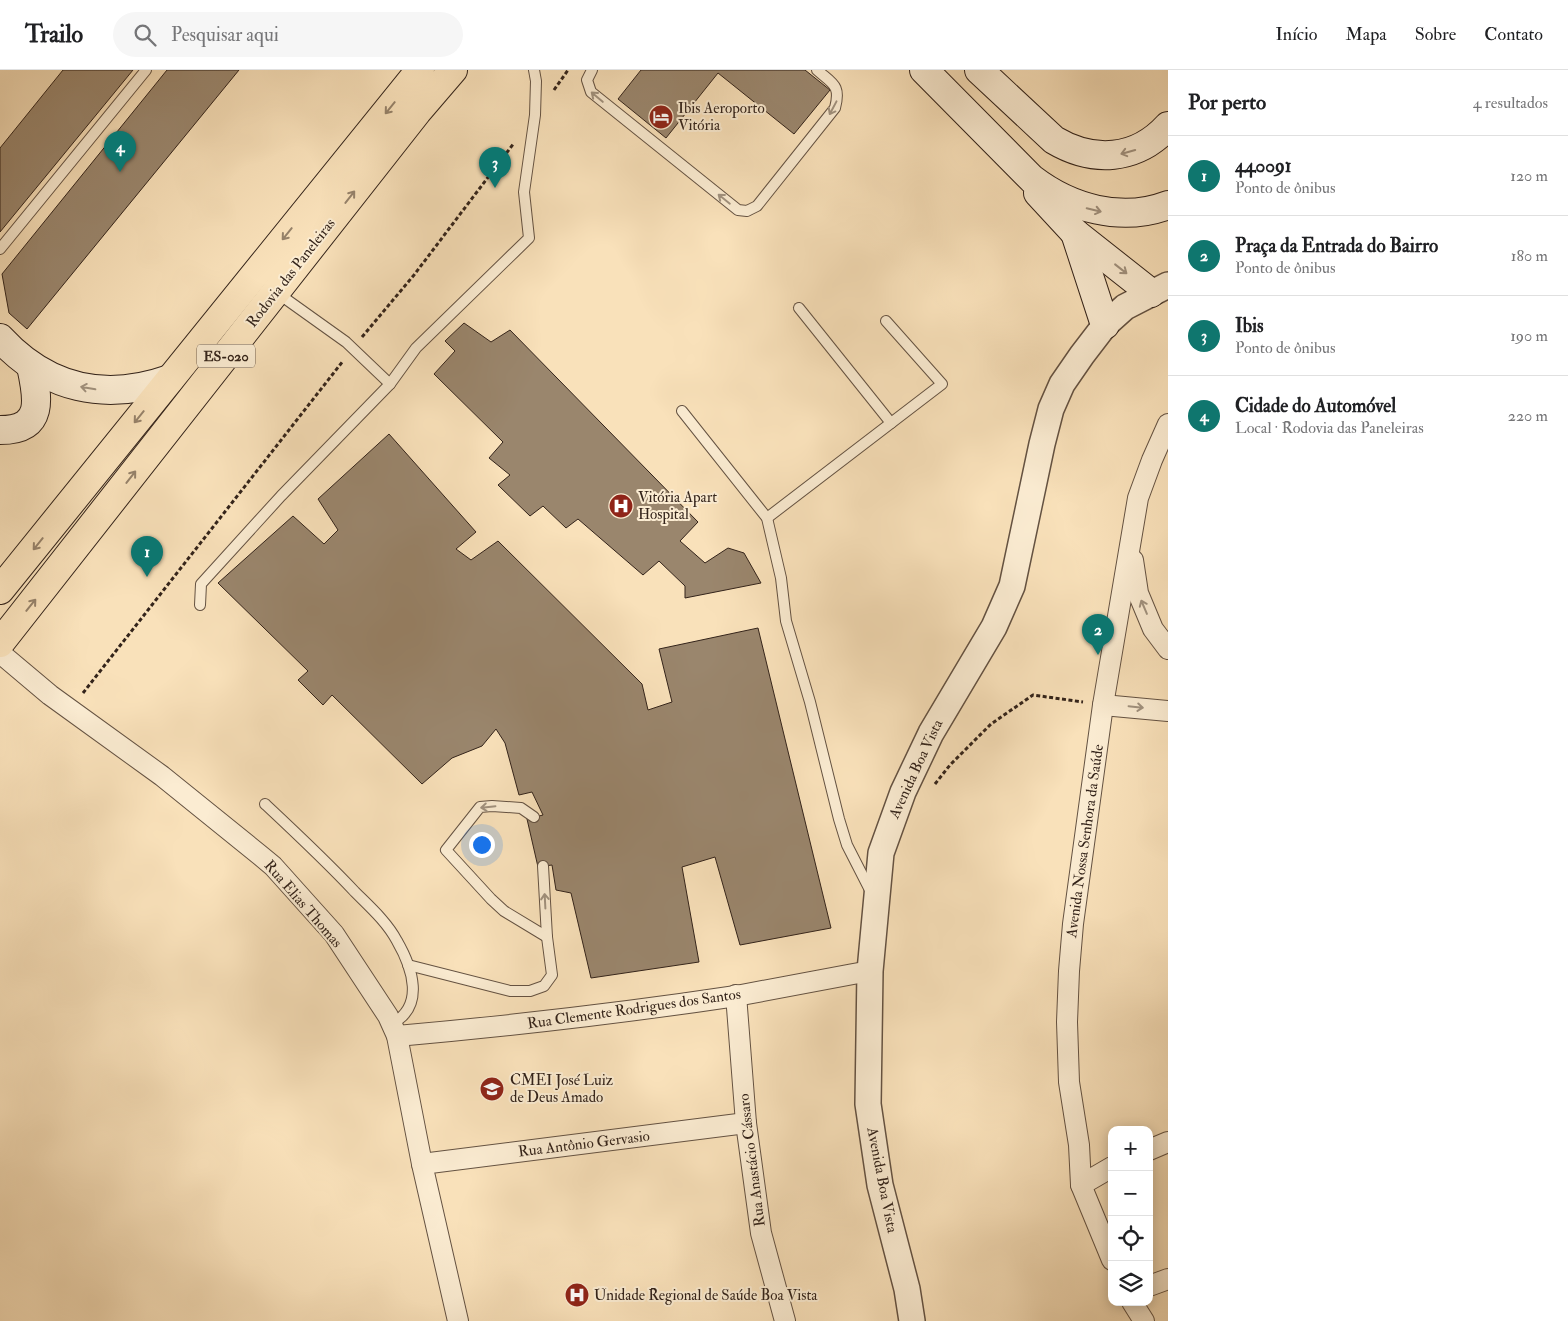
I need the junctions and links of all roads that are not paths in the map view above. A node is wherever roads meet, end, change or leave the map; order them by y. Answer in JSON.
{"nodes":[{"id":1,"x":146,"y":70,"type":"edge"},
{"id":2,"x":420,"y":70,"type":"edge"},
{"id":3,"x":452,"y":70,"type":"edge"},
{"id":4,"x":534,"y":70,"type":"edge"},
{"id":5,"x":592,"y":70,"type":"edge"},
{"id":6,"x":816,"y":70,"type":"edge"},
{"id":7,"x":924,"y":70,"type":"edge"},
{"id":8,"x":979,"y":70,"type":"edge"},
{"id":9,"x":951,"y":98,"type":"junction"},
{"id":10,"x":1168,"y":126,"type":"edge"},
{"id":11,"x":1168,"y":206,"type":"edge"},
{"id":12,"x":1075,"y":232,"type":"junction"},
{"id":13,"x":0,"y":249,"type":"edge"},
{"id":14,"x":1160,"y":289,"type":"edge"},
{"id":15,"x":276,"y":292,"type":"junction"},
{"id":16,"x":799,"y":308,"type":"dead end"},
{"id":17,"x":886,"y":321,"type":"dead end"},
{"id":18,"x":1105,"y":325,"type":"junction"},
{"id":19,"x":0,"y":338,"type":"edge"},
{"id":20,"x":31,"y":366,"type":"junction"},
{"id":21,"x":170,"y":379,"type":"junction"},
{"id":22,"x":390,"y":384,"type":"junction"},
{"id":23,"x":682,"y":411,"type":"dead end"},
{"id":24,"x":891,"y":423,"type":"junction"},
{"id":25,"x":1168,"y":424,"type":"edge"},
{"id":26,"x":0,"y":430,"type":"edge"},
{"id":27,"x":767,"y":518,"type":"junction"},
{"id":28,"x":1130,"y":542,"type":"junction"},
{"id":29,"x":0,"y":590,"type":"edge"},
{"id":30,"x":200,"y":605,"type":"dead end"},
{"id":31,"x":0,"y":642,"type":"edge"},
{"id":32,"x":1168,"y":649,"type":"edge"},
{"id":33,"x":0,"y":653,"type":"edge"},
{"id":34,"x":1103,"y":705,"type":"junction"},
{"id":35,"x":1168,"y":711,"type":"edge"},
{"id":36,"x":265,"y":804,"type":"dead end"},
{"id":37,"x":534,"y":818,"type":"dead end"},
{"id":38,"x":292,"y":819,"type":"dead end"},
{"id":39,"x":322,"y":858,"type":"junction"},
{"id":40,"x":543,"y":866,"type":"dead end"},
{"id":41,"x":877,"y":902,"type":"junction"},
{"id":42,"x":547,"y":937,"type":"junction"},
{"id":43,"x":408,"y":965,"type":"junction"},
{"id":44,"x":870,"y":971,"type":"junction"},
{"id":45,"x":736,"y":996,"type":"junction"},
{"id":46,"x":394,"y":1030,"type":"junction"},
{"id":47,"x":746,"y":1123,"type":"junction"},
{"id":48,"x":1168,"y":1142,"type":"edge"},
{"id":49,"x":1153,"y":1148,"type":"edge"},
{"id":50,"x":422,"y":1164,"type":"junction"},
{"id":51,"x":1108,"y":1169,"type":"edge"},
{"id":52,"x":1081,"y":1185,"type":"junction"},
{"id":53,"x":1108,"y":1250,"type":"edge"},
{"id":54,"x":1168,"y":1279,"type":"edge"},
{"id":55,"x":1153,"y":1285,"type":"edge"},
{"id":56,"x":1135,"y":1306,"type":"edge"},
{"id":57,"x":458,"y":1321,"type":"edge"},
{"id":58,"x":785,"y":1321,"type":"edge"},
{"id":59,"x":912,"y":1321,"type":"edge"},
{"id":60,"x":1144,"y":1321,"type":"edge"}],
"edges":[{"from":1,"to":13,"type":"lane"},
{"from":2,"to":21,"type":"main road","name":"Rodovia das Paneleiras","number":"ES-020","one_way":true},
{"from":15,"to":3,"type":"main road","name":"Rodovia das Paneleiras","number":"ES-020","one_way":true},
{"from":4,"to":22,"type":"lane"},
{"from":6,"to":5,"type":"lane","one_way":true},
{"from":7,"to":9,"type":"main road"},
{"from":10,"to":8,"type":"main road","one_way":true},
{"from":9,"to":11,"type":"main road","one_way":true},
{"from":9,"to":12,"type":"main road"},
{"from":12,"to":14,"type":"main road","one_way":true},
{"from":12,"to":18,"type":"main road"},
{"from":14,"to":18,"type":"street","name":"Avenida Boa Vista"},
{"from":15,"to":22,"type":"lane"},
{"from":31,"to":15,"type":"main road","name":"Rodovia das Paneleiras","number":"ES-020","one_way":true},
{"from":16,"to":24,"type":"lane"},
{"from":17,"to":24,"type":"lane"},
{"from":18,"to":41,"type":"street","name":"Avenida Boa Vista"},
{"from":19,"to":20,"type":"main road"},
{"from":21,"to":20,"type":"main road","one_way":true},
{"from":20,"to":26,"type":"main road"},
{"from":21,"to":29,"type":"main road","name":"Rodovia das Paneleiras","number":"ES-020","one_way":true},
{"from":22,"to":30,"type":"lane"},
{"from":23,"to":27,"type":"lane"},
{"from":24,"to":27,"type":"lane"},
{"from":25,"to":28,"type":"street","name":"Avenida Nossa Senhora da Saúde"},
{"from":27,"to":41,"type":"lane"},
{"from":32,"to":28,"type":"street","one_way":true},
{"from":28,"to":34,"type":"street","name":"Avenida Nossa Senhora da Saúde"},
{"from":33,"to":46,"type":"street","name":"Rua Elias Thomas"},
{"from":34,"to":35,"type":"street","one_way":true},
{"from":34,"to":52,"type":"street","name":"Avenida Nossa Senhora da Saúde"},
{"from":36,"to":39,"type":"lane"},
{"from":37,"to":42,"type":"lane","one_way":true},
{"from":38,"to":39,"type":"lane"},
{"from":39,"to":43,"type":"lane"},
{"from":42,"to":40,"type":"lane","one_way":true},
{"from":41,"to":44,"type":"street","name":"Avenida Boa Vista"},
{"from":42,"to":43,"type":"lane"},
{"from":43,"to":46,"type":"lane"},
{"from":44,"to":45,"type":"street","name":"Rua Clemente Rodrigues dos Santos"},
{"from":44,"to":59,"type":"street","name":"Avenida Boa Vista"},
{"from":45,"to":46,"type":"street","name":"Rua Clemente Rodrigues dos Santos"},
{"from":45,"to":47,"type":"street","name":"Rua Anastácio Cássaro"},
{"from":46,"to":50,"type":"street","name":"Rua Elias Thomas"},
{"from":47,"to":50,"type":"street","name":"Rua Antônio Gervasio"},
{"from":47,"to":58,"type":"street","name":"Rua Anastácio Cássaro"},
{"from":48,"to":49,"type":"street"},
{"from":50,"to":57,"type":"street","name":"Rua Elias Thomas"},
{"from":51,"to":52,"type":"street"},
{"from":52,"to":53,"type":"street","name":"Avenida Nossa Senhora da Saúde"},
{"from":54,"to":55,"type":"street"},
{"from":56,"to":60,"type":"street"}]}
